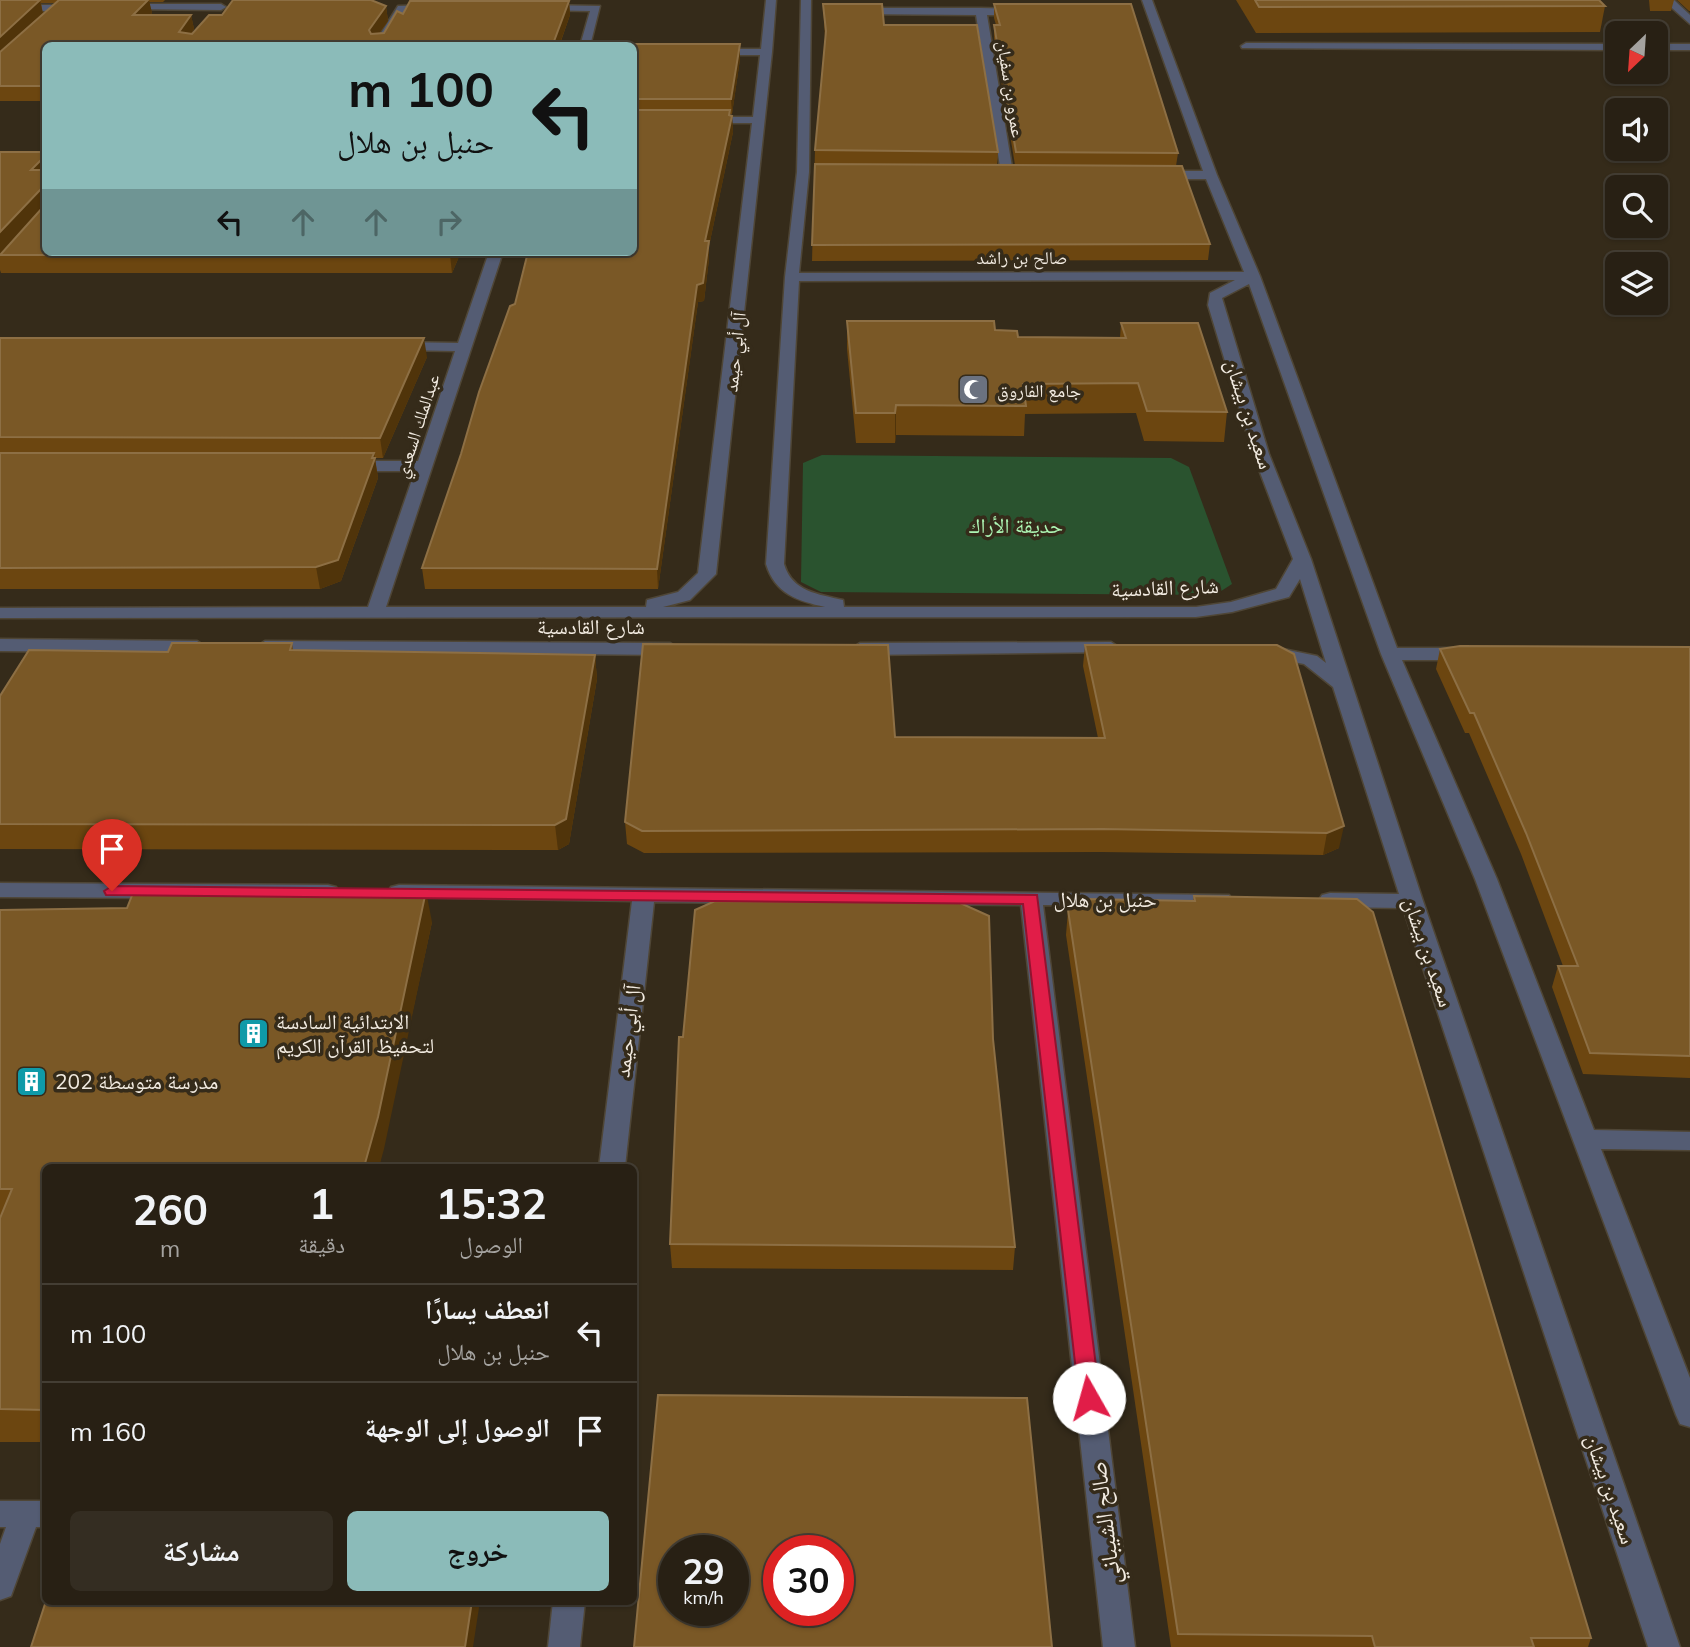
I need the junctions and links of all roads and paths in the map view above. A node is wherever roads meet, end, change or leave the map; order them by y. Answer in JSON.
{"nodes":[{"id":1,"x":771,"y":0,"type":"edge"},
{"id":2,"x":1668,"y":0,"type":"edge"},
{"id":3,"x":224,"y":4,"type":"edge"},
{"id":4,"x":810,"y":7,"type":"edge"},
{"id":5,"x":0,"y":8,"type":"edge"},
{"id":6,"x":59,"y":8,"type":"junction"},
{"id":7,"x":86,"y":8,"type":"edge"},
{"id":8,"x":113,"y":8,"type":"edge"},
{"id":9,"x":443,"y":8,"type":"edge"},
{"id":10,"x":526,"y":8,"type":"edge"},
{"id":11,"x":1145,"y":8,"type":"edge"},
{"id":12,"x":846,"y":11,"type":"edge"},
{"id":13,"x":981,"y":11,"type":"junction"},
{"id":14,"x":1033,"y":12,"type":"edge"},
{"id":15,"x":49,"y":17,"type":"edge"},
{"id":16,"x":213,"y":17,"type":"edge"},
{"id":17,"x":1690,"y":21,"type":"edge"},
{"id":18,"x":381,"y":42,"type":"edge"},
{"id":19,"x":585,"y":42,"type":"edge"},
{"id":20,"x":1246,"y":46,"type":"dead end"},
{"id":21,"x":1605,"y":47,"type":"edge"},
{"id":22,"x":1668,"y":47,"type":"edge"},
{"id":23,"x":1690,"y":47,"type":"edge"},
{"id":24,"x":700,"y":52,"type":"edge"},
{"id":25,"x":767,"y":52,"type":"junction"},
{"id":26,"x":697,"y":120,"type":"edge"},
{"id":27,"x":760,"y":120,"type":"junction"},
{"id":28,"x":1007,"y":173,"type":"edge"},
{"id":29,"x":1143,"y":175,"type":"edge"},
{"id":30,"x":1211,"y":175,"type":"junction"},
{"id":31,"x":495,"y":256,"type":"edge"},
{"id":32,"x":1253,"y":276,"type":"junction"},
{"id":33,"x":792,"y":277,"type":"junction"},
{"id":34,"x":381,"y":346,"type":"edge"},
{"id":35,"x":463,"y":347,"type":"junction"},
{"id":36,"x":328,"y":466,"type":"edge"},
{"id":37,"x":424,"y":466,"type":"junction"},
{"id":38,"x":1301,"y":559,"type":"junction"},
{"id":39,"x":0,"y":613,"type":"edge"},
{"id":40,"x":589,"y":613,"type":"junction"},
{"id":41,"x":877,"y":613,"type":"junction"},
{"id":42,"x":375,"y":614,"type":"junction"},
{"id":43,"x":214,"y":647,"type":"edge"},
{"id":44,"x":242,"y":647,"type":"edge"},
{"id":45,"x":1124,"y":648,"type":"edge"},
{"id":46,"x":2,"y":649,"type":"edge"},
{"id":47,"x":686,"y":649,"type":"edge"},
{"id":48,"x":836,"y":649,"type":"edge"},
{"id":49,"x":1254,"y":650,"type":"edge"},
{"id":50,"x":1485,"y":653,"type":"edge"},
{"id":51,"x":1390,"y":654,"type":"junction"},
{"id":52,"x":1342,"y":684,"type":"junction"},
{"id":53,"x":0,"y":890,"type":"edge"},
{"id":54,"x":349,"y":892,"type":"edge"},
{"id":55,"x":377,"y":892,"type":"edge"},
{"id":56,"x":645,"y":894,"type":"junction"},
{"id":57,"x":1031,"y":899,"type":"junction"},
{"id":58,"x":1249,"y":900,"type":"edge"},
{"id":59,"x":1303,"y":900,"type":"edge"},
{"id":60,"x":1412,"y":901,"type":"junction"},
{"id":61,"x":1583,"y":1139,"type":"junction"},
{"id":62,"x":1690,"y":1142,"type":"edge"},
{"id":63,"x":612,"y":1164,"type":"edge"},
{"id":64,"x":1690,"y":1415,"type":"edge"},
{"id":65,"x":24,"y":1514,"type":"edge"},
{"id":66,"x":0,"y":1586,"type":"edge"},
{"id":67,"x":569,"y":1605,"type":"edge"},
{"id":68,"x":564,"y":1647,"type":"edge"},
{"id":69,"x":1119,"y":1647,"type":"edge"},
{"id":70,"x":1664,"y":1647,"type":"edge"}],
"edges":[{"from":1,"to":25,"type":"street","name":"آل أبي حيمد"},
{"from":2,"to":17,"type":"street"},
{"from":3,"to":8,"type":"street"},
{"from":3,"to":16,"type":"street"},
{"from":4,"to":33,"type":"street"},
{"from":5,"to":6,"type":"street"},
{"from":6,"to":7,"type":"street"},
{"from":6,"to":15,"type":"street"},
{"from":9,"to":18,"type":"street"},
{"from":10,"to":19,"type":"street"},
{"from":11,"to":30,"type":"street"},
{"from":12,"to":13,"type":"street"},
{"from":13,"to":14,"type":"street"},
{"from":13,"to":28,"type":"street","name":"عمرو بن سفيان"},
{"from":20,"to":21,"type":"street"},
{"from":22,"to":23,"type":"street"},
{"from":24,"to":25,"type":"street"},
{"from":25,"to":27,"type":"street","name":"آل أبي حيمد"},
{"from":26,"to":27,"type":"street"},
{"from":27,"to":40,"type":"street","name":"آل أبي حيمد"},
{"from":29,"to":30,"type":"street"},
{"from":30,"to":32,"type":"street"},
{"from":31,"to":35,"type":"street","name":"عبدالملك السعدي"},
{"from":32,"to":33,"type":"street","name":"صالح بن راشد"},
{"from":32,"to":38,"type":"street","name":"سعيد بن بيشان"},
{"from":32,"to":51,"type":"street"},
{"from":33,"to":41,"type":"street"},
{"from":34,"to":35,"type":"street"},
{"from":35,"to":37,"type":"street","name":"عبدالملك السعدي"},
{"from":36,"to":37,"type":"street"},
{"from":37,"to":42,"type":"street","name":"عبدالملك السعدي"},
{"from":38,"to":41,"type":"street","name":"شارع القادسية"},
{"from":38,"to":52,"type":"street","name":"سعيد بن بيشان"},
{"from":39,"to":42,"type":"street","name":"شارع القادسية"},
{"from":40,"to":41,"type":"street","name":"شارع القادسية"},
{"from":40,"to":42,"type":"street","name":"شارع القادسية"},
{"from":43,"to":46,"type":"street"},
{"from":44,"to":47,"type":"street","name":"شارع القادسية"},
{"from":45,"to":48,"type":"street"},
{"from":49,"to":52,"type":"street"},
{"from":50,"to":51,"type":"street"},
{"from":51,"to":61,"type":"street"},
{"from":52,"to":60,"type":"street","name":"سعيد بن بيشان"},
{"from":53,"to":54,"type":"street"},
{"from":55,"to":56,"type":"street","name":"حنبل بن هلال"},
{"from":56,"to":57,"type":"street","name":"حنبل بن هلال"},
{"from":56,"to":63,"type":"street","name":"آل أبي حيمد"},
{"from":57,"to":58,"type":"street","name":"حنبل بن هلال"},
{"from":57,"to":69,"type":"street","name":"صالح الشيباني"},
{"from":59,"to":60,"type":"street"},
{"from":60,"to":70,"type":"street","name":"سعيد بن بيشان"},
{"from":61,"to":62,"type":"street"},
{"from":61,"to":64,"type":"street"},
{"from":65,"to":66,"type":"street"},
{"from":67,"to":68,"type":"street"}]}
